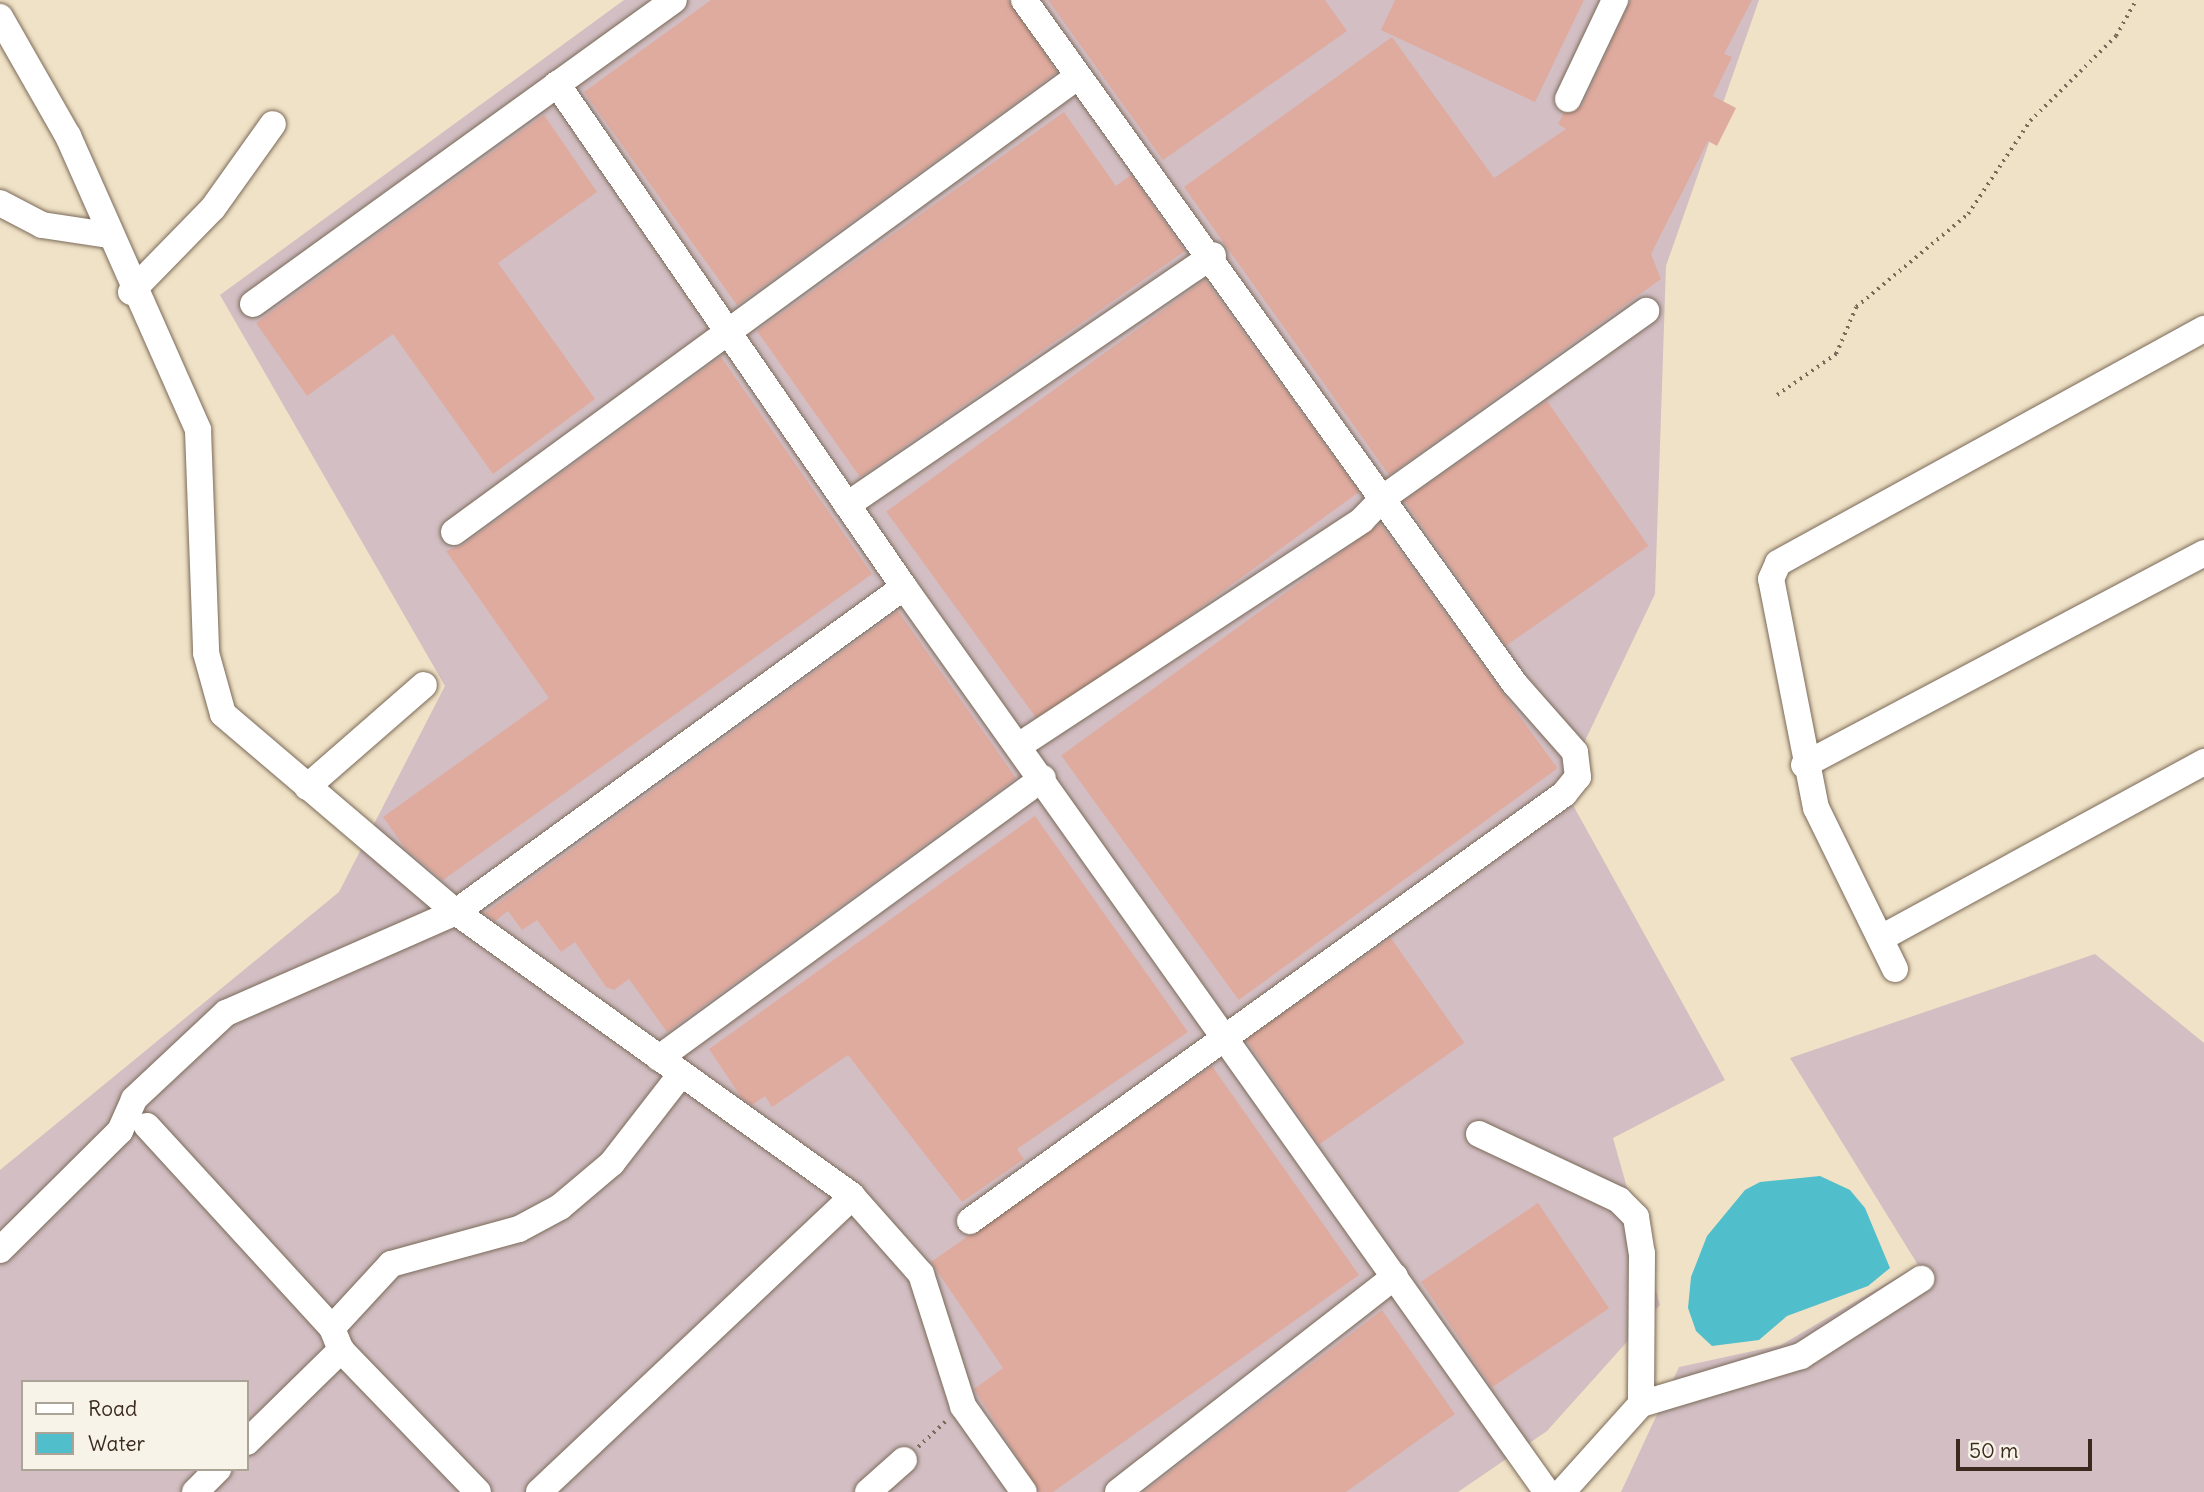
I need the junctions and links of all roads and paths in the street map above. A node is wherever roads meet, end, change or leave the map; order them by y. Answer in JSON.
{"nodes":[{"id":1,"x":674,"y":0,"type":"edge"},
{"id":2,"x":1024,"y":0,"type":"edge"},
{"id":3,"x":1615,"y":0,"type":"edge"},
{"id":4,"x":2136,"y":0,"type":"edge"},
{"id":5,"x":0,"y":17,"type":"edge"},
{"id":6,"x":1077,"y":77,"type":"junction"},
{"id":7,"x":557,"y":85,"type":"junction"},
{"id":8,"x":1568,"y":99,"type":"dead end"},
{"id":9,"x":273,"y":124,"type":"dead end"},
{"id":10,"x":0,"y":203,"type":"edge"},
{"id":11,"x":108,"y":235,"type":"junction"},
{"id":12,"x":1213,"y":255,"type":"junction"},
{"id":13,"x":131,"y":292,"type":"junction"},
{"id":14,"x":253,"y":304,"type":"dead end"},
{"id":15,"x":1646,"y":311,"type":"dead end"},
{"id":16,"x":2204,"y":329,"type":"edge"},
{"id":17,"x":729,"y":333,"type":"junction"},
{"id":18,"x":1777,"y":395,"type":"dead end"},
{"id":19,"x":1383,"y":498,"type":"junction"},
{"id":20,"x":847,"y":505,"type":"junction"},
{"id":21,"x":454,"y":533,"type":"dead end"},
{"id":22,"x":2204,"y":553,"type":"edge"},
{"id":23,"x":904,"y":587,"type":"junction"},
{"id":24,"x":424,"y":685,"type":"dead end"},
{"id":25,"x":1020,"y":745,"type":"junction"},
{"id":26,"x":2204,"y":762,"type":"edge"},
{"id":27,"x":1804,"y":765,"type":"junction"},
{"id":28,"x":1043,"y":778,"type":"junction"},
{"id":29,"x":307,"y":787,"type":"junction"},
{"id":30,"x":456,"y":912,"type":"junction"},
{"id":31,"x":1883,"y":937,"type":"junction"},
{"id":32,"x":1895,"y":969,"type":"dead end"},
{"id":33,"x":1227,"y":1036,"type":"junction"},
{"id":34,"x":659,"y":1058,"type":"junction"},
{"id":35,"x":681,"y":1074,"type":"junction"},
{"id":36,"x":147,"y":1126,"type":"dead end"},
{"id":37,"x":1479,"y":1134,"type":"dead end"},
{"id":38,"x":842,"y":1206,"type":"dead end"},
{"id":39,"x":970,"y":1221,"type":"dead end"},
{"id":40,"x":0,"y":1250,"type":"edge"},
{"id":41,"x":1395,"y":1276,"type":"junction"},
{"id":42,"x":1921,"y":1279,"type":"dead end"},
{"id":43,"x":337,"y":1339,"type":"junction"},
{"id":44,"x":1642,"y":1404,"type":"junction"},
{"id":45,"x":963,"y":1406,"type":"junction"},
{"id":46,"x":248,"y":1441,"type":"edge"},
{"id":47,"x":904,"y":1460,"type":"joint"},
{"id":48,"x":216,"y":1471,"type":"edge"},
{"id":49,"x":195,"y":1492,"type":"edge"},
{"id":50,"x":478,"y":1492,"type":"edge"},
{"id":51,"x":538,"y":1492,"type":"edge"},
{"id":52,"x":869,"y":1492,"type":"edge"},
{"id":53,"x":1024,"y":1492,"type":"edge"},
{"id":54,"x":1118,"y":1492,"type":"edge"},
{"id":55,"x":1547,"y":1492,"type":"edge"},
{"id":56,"x":1562,"y":1492,"type":"edge"}],
"edges":[{"from":1,"to":7,"type":"street"},
{"from":2,"to":6,"type":"street"},
{"from":3,"to":8,"type":"street"},
{"from":4,"to":18,"type":"path"},
{"from":5,"to":11,"type":"street"},
{"from":6,"to":12,"type":"street"},
{"from":6,"to":17,"type":"street"},
{"from":7,"to":14,"type":"street"},
{"from":7,"to":17,"type":"street"},
{"from":9,"to":13,"type":"street"},
{"from":10,"to":11,"type":"street"},
{"from":11,"to":13,"type":"street"},
{"from":12,"to":19,"type":"street"},
{"from":12,"to":20,"type":"street"},
{"from":13,"to":29,"type":"street"},
{"from":15,"to":19,"type":"street"},
{"from":16,"to":27,"type":"street"},
{"from":17,"to":20,"type":"street"},
{"from":17,"to":21,"type":"street"},
{"from":19,"to":25,"type":"street"},
{"from":19,"to":33,"type":"street"},
{"from":20,"to":23,"type":"street"},
{"from":22,"to":27,"type":"street"},
{"from":23,"to":25,"type":"street"},
{"from":23,"to":30,"type":"street"},
{"from":24,"to":29,"type":"street"},
{"from":25,"to":28,"type":"street"},
{"from":26,"to":31,"type":"street"},
{"from":27,"to":31,"type":"street"},
{"from":28,"to":33,"type":"street"},
{"from":28,"to":34,"type":"street"},
{"from":29,"to":30,"type":"street"},
{"from":30,"to":34,"type":"street"},
{"from":30,"to":40,"type":"street"},
{"from":31,"to":32,"type":"street"},
{"from":33,"to":39,"type":"street"},
{"from":33,"to":41,"type":"street"},
{"from":34,"to":35,"type":"street"},
{"from":35,"to":43,"type":"street"},
{"from":35,"to":45,"type":"street"},
{"from":36,"to":43,"type":"street"},
{"from":37,"to":44,"type":"street"},
{"from":38,"to":51,"type":"street"},
{"from":41,"to":54,"type":"street"},
{"from":41,"to":55,"type":"street"},
{"from":42,"to":44,"type":"street"},
{"from":43,"to":46,"type":"street"},
{"from":43,"to":50,"type":"street"},
{"from":44,"to":56,"type":"street"},
{"from":45,"to":47,"type":"path"},
{"from":45,"to":53,"type":"street"},
{"from":47,"to":52,"type":"street"},
{"from":48,"to":49,"type":"street"}]}
